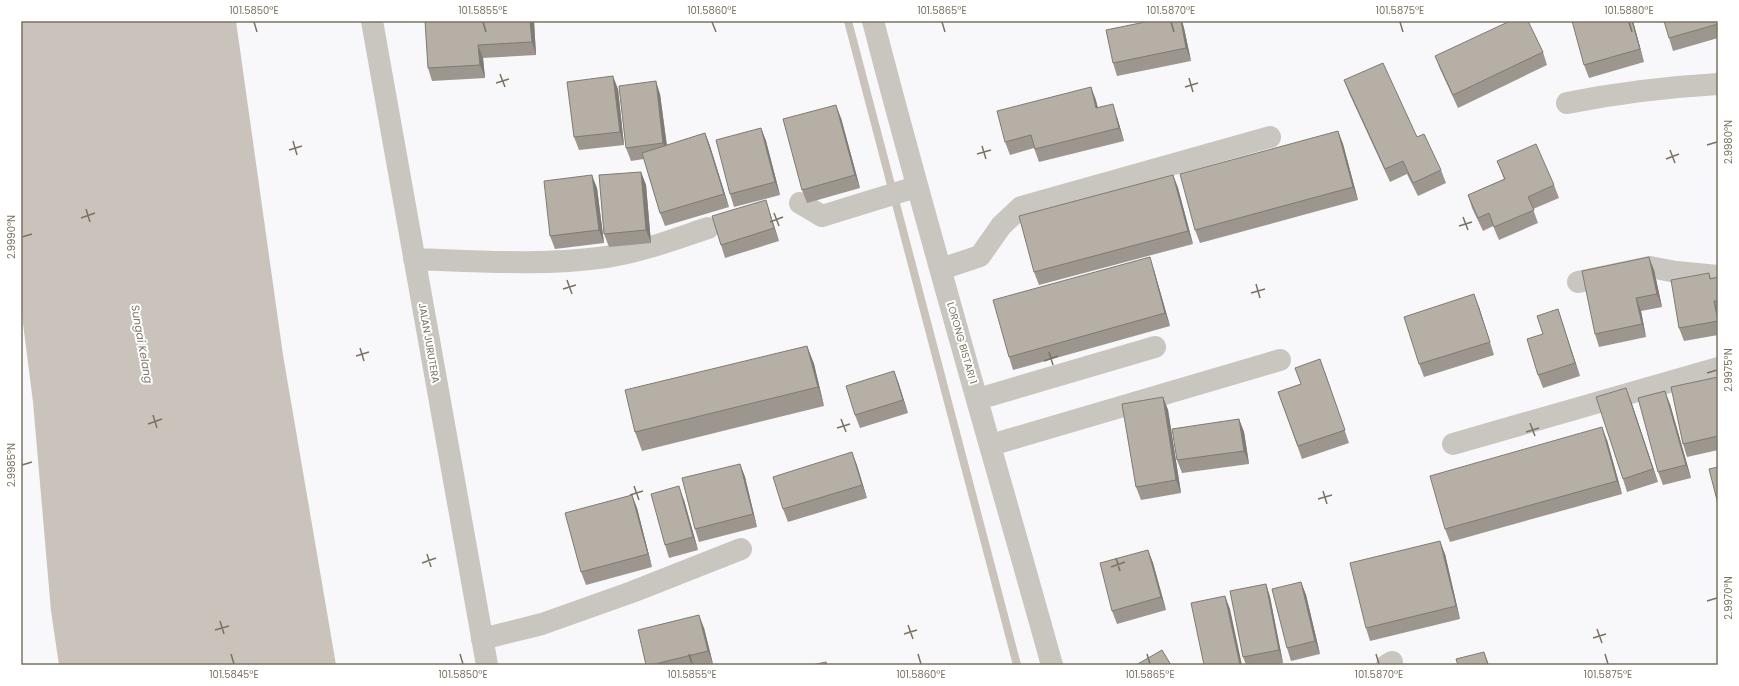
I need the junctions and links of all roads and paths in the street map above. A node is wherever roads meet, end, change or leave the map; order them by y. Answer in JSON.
{"nodes":[{"id":1,"x":372,"y":21,"type":"edge"},
{"id":2,"x":873,"y":21,"type":"edge"},
{"id":3,"x":1718,"y":84,"type":"edge"},
{"id":4,"x":1568,"y":104,"type":"dead end"},
{"id":5,"x":1270,"y":137,"type":"dead end"},
{"id":6,"x":909,"y":189,"type":"junction"},
{"id":7,"x":800,"y":203,"type":"dead end"},
{"id":8,"x":708,"y":228,"type":"dead end"},
{"id":9,"x":414,"y":259,"type":"junction"},
{"id":10,"x":941,"y":269,"type":"junction"},
{"id":11,"x":1718,"y":276,"type":"edge"},
{"id":12,"x":1578,"y":282,"type":"dead end"},
{"id":13,"x":1155,"y":346,"type":"dead end"},
{"id":14,"x":1280,"y":360,"type":"dead end"},
{"id":15,"x":1718,"y":368,"type":"edge"},
{"id":16,"x":978,"y":398,"type":"junction"},
{"id":17,"x":1453,"y":444,"type":"dead end"},
{"id":18,"x":991,"y":445,"type":"junction"},
{"id":19,"x":741,"y":549,"type":"dead end"},
{"id":20,"x":482,"y":639,"type":"junction"},
{"id":21,"x":487,"y":665,"type":"edge"},
{"id":22,"x":1052,"y":665,"type":"edge"}],
"edges":[{"from":1,"to":9,"type":"street","name":"JALAN JURUTERA"},
{"from":2,"to":6,"type":"street","name":"LORONG BISTARI 1"},
{"from":3,"to":4,"type":"street"},
{"from":5,"to":10,"type":"street"},
{"from":6,"to":7,"type":"street"},
{"from":6,"to":10,"type":"street","name":"LORONG BISTARI 1"},
{"from":8,"to":9,"type":"street"},
{"from":9,"to":20,"type":"street","name":"JALAN JURUTERA"},
{"from":10,"to":16,"type":"street","name":"LORONG BISTARI 1"},
{"from":11,"to":12,"type":"street"},
{"from":13,"to":16,"type":"street"},
{"from":14,"to":18,"type":"street"},
{"from":15,"to":17,"type":"street"},
{"from":16,"to":18,"type":"street","name":"LORONG BISTARI 1"},
{"from":18,"to":22,"type":"street","name":"LORONG BISTARI 1"},
{"from":19,"to":20,"type":"street"},
{"from":20,"to":21,"type":"street","name":"JALAN JURUTERA"}]}
